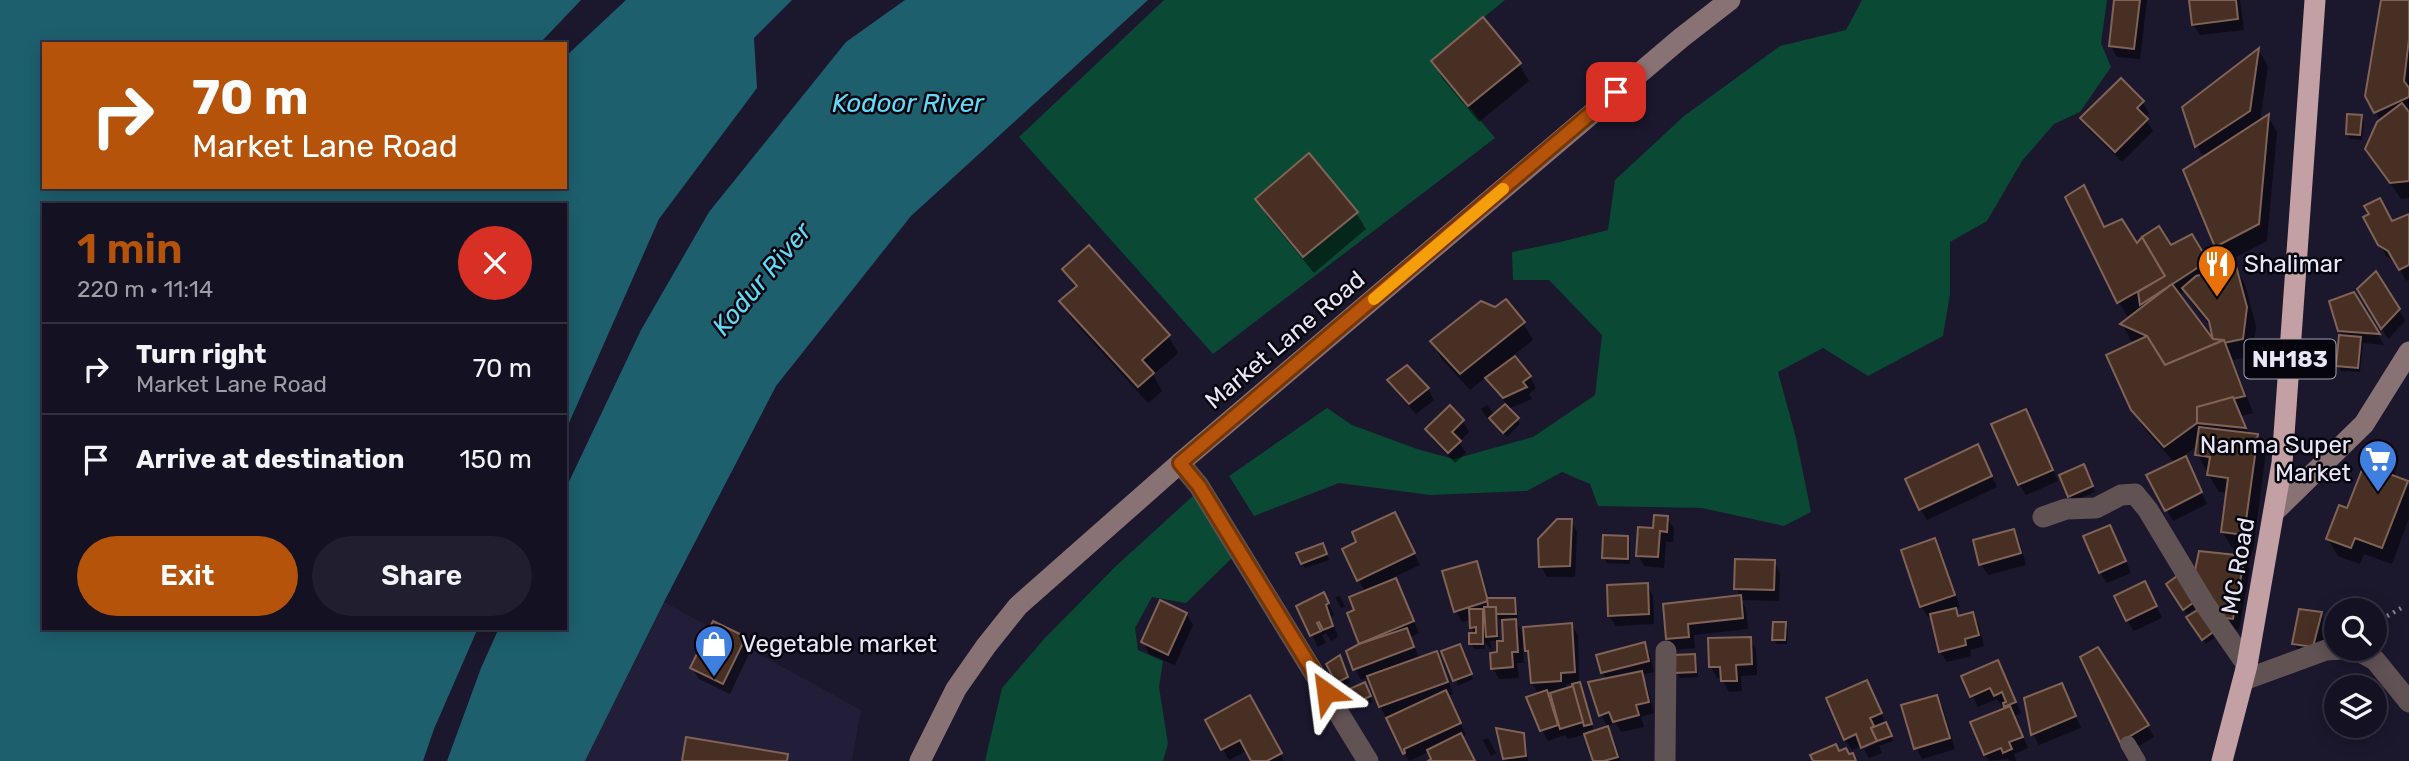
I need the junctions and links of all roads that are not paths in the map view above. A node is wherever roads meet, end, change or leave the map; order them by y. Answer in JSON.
{"nodes":[{"id":1,"x":1730,"y":0,"type":"edge"},
{"id":2,"x":2315,"y":0,"type":"edge"},
{"id":3,"x":2409,"y":352,"type":"edge"},
{"id":4,"x":1180,"y":463,"type":"junction"},
{"id":5,"x":2274,"y":512,"type":"junction"},
{"id":6,"x":2043,"y":517,"type":"dead end"},
{"id":7,"x":1666,"y":650,"type":"dead end"},
{"id":8,"x":2324,"y":651,"type":"edge"},
{"id":9,"x":2376,"y":661,"type":"edge"},
{"id":10,"x":2246,"y":673,"type":"junction"},
{"id":11,"x":2409,"y":702,"type":"edge"},
{"id":12,"x":2128,"y":744,"type":"dead end"},
{"id":13,"x":920,"y":761,"type":"edge"},
{"id":14,"x":1368,"y":761,"type":"edge"},
{"id":15,"x":1665,"y":761,"type":"edge"},
{"id":16,"x":2138,"y":761,"type":"edge"},
{"id":17,"x":2222,"y":761,"type":"edge"}],
"edges":[{"from":1,"to":4,"type":"main road","name":"Market Lane Road"},
{"from":2,"to":5,"type":"highway","name":"MC Road","number":"NH183"},
{"from":3,"to":5,"type":"main road"},
{"from":4,"to":13,"type":"main road","name":"Market Lane Road"},
{"from":4,"to":14,"type":"street"},
{"from":5,"to":10,"type":"highway","name":"MC Road","number":"NH183"},
{"from":6,"to":10,"type":"street"},
{"from":7,"to":15,"type":"street"},
{"from":8,"to":10,"type":"street"},
{"from":9,"to":11,"type":"street"},
{"from":10,"to":17,"type":"highway","name":"MC Road","number":"NH183"},
{"from":12,"to":16,"type":"lane"}]}
